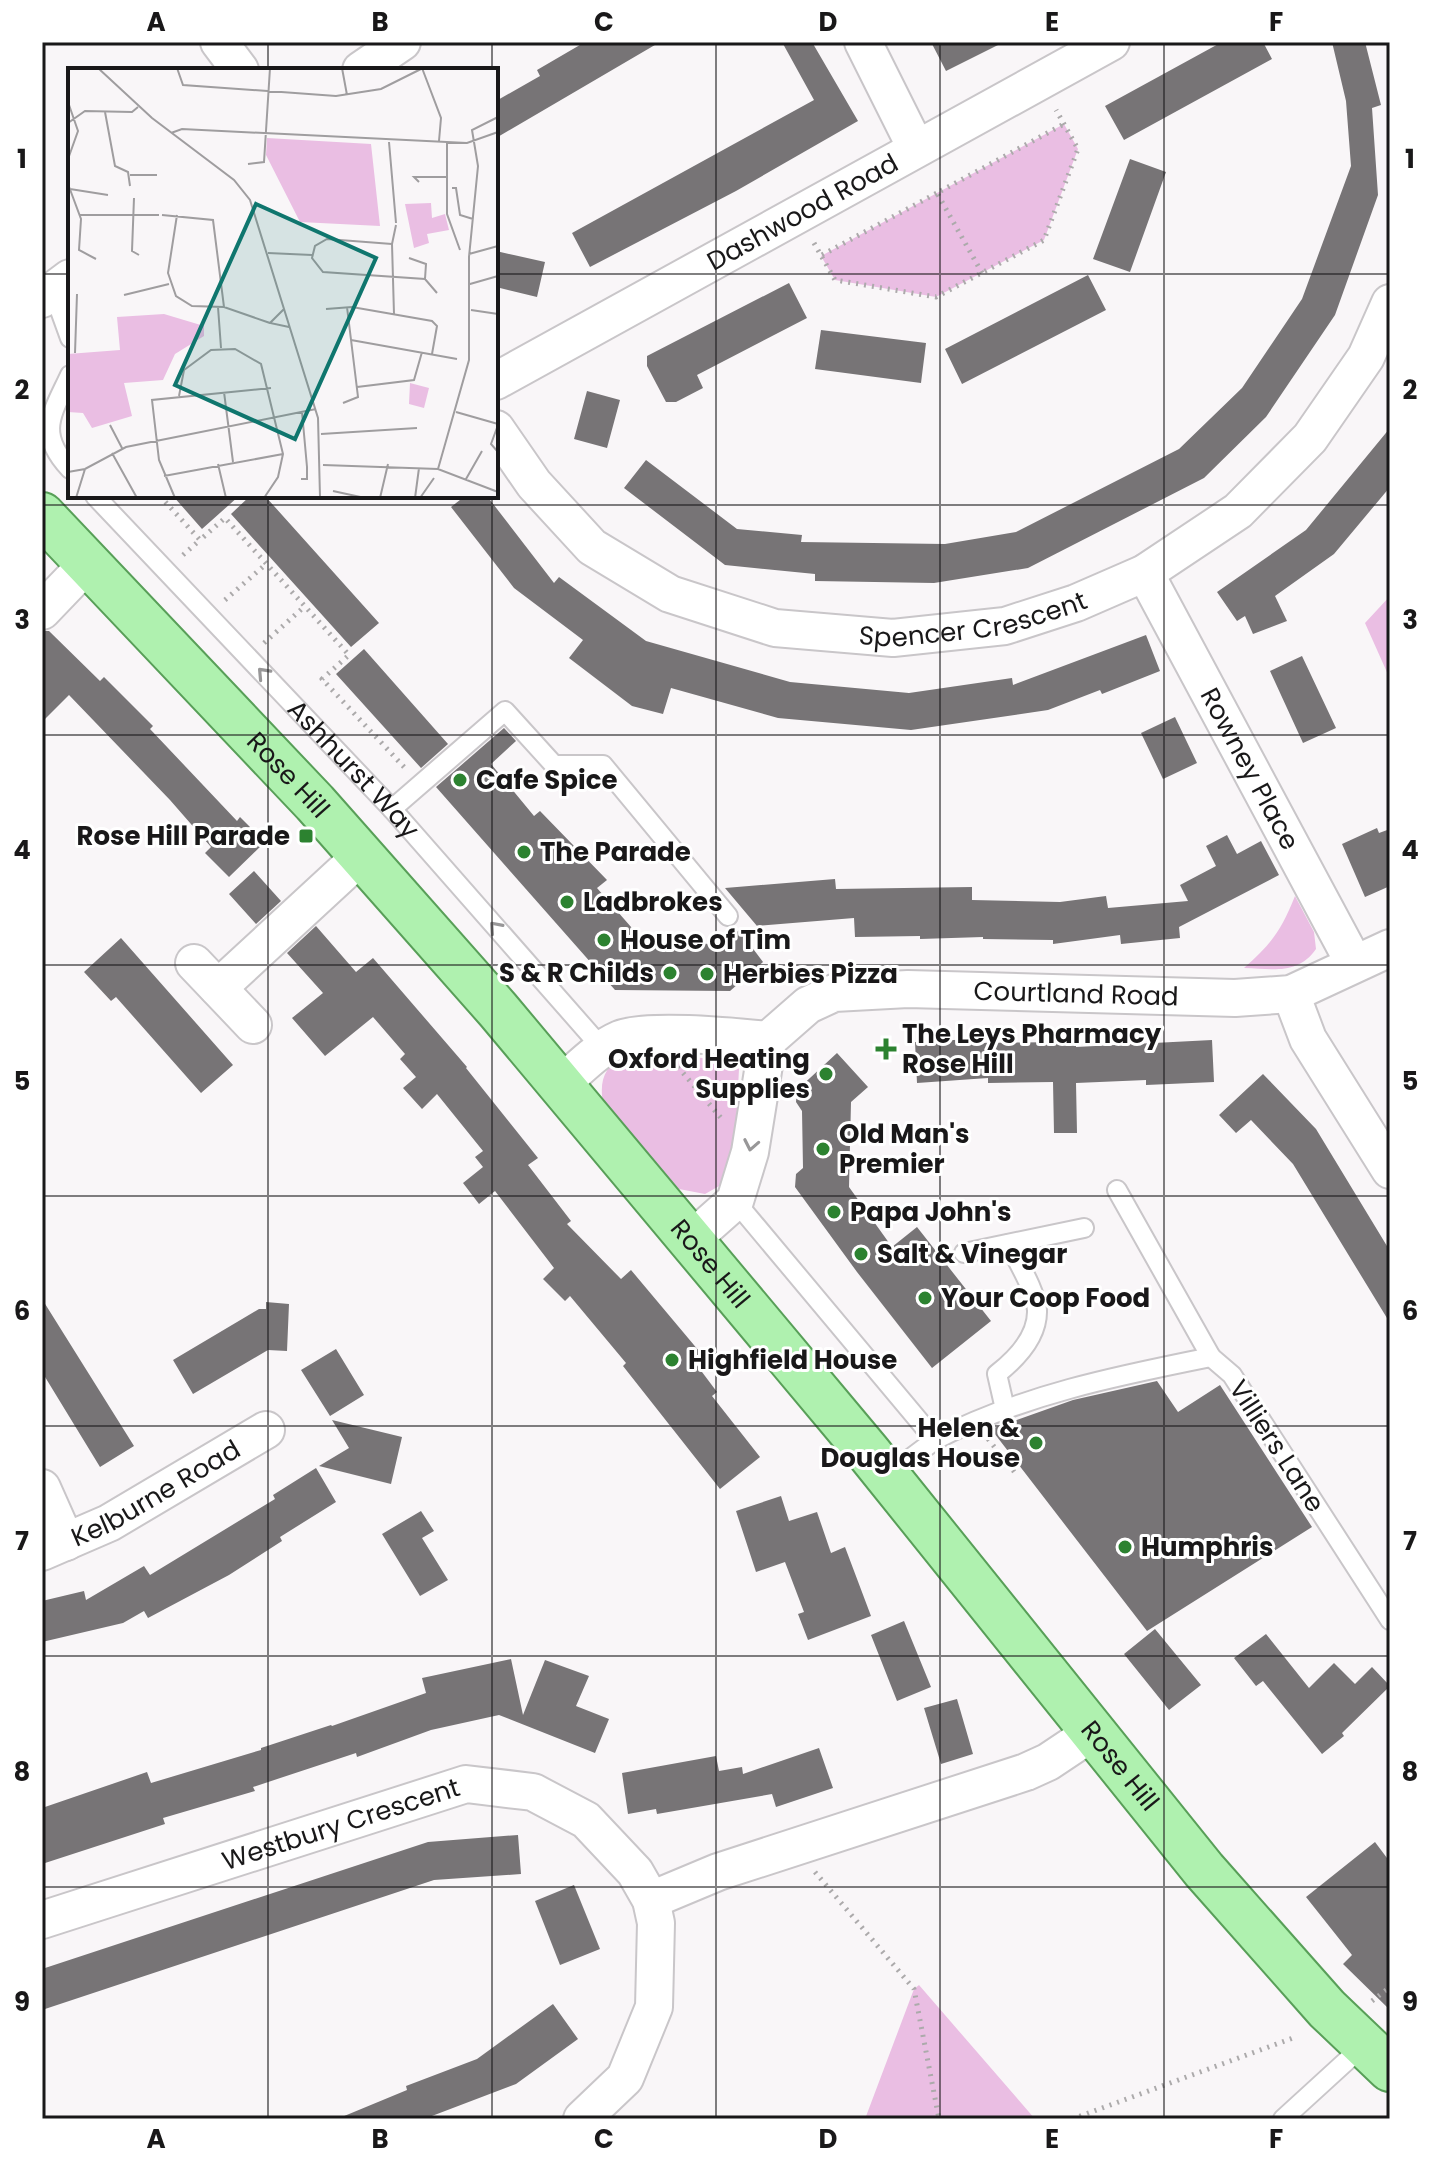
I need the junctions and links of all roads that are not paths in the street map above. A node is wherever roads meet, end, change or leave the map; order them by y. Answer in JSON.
{"nodes":[{"id":1,"x":219,"y":42,"type":"edge"},
{"id":2,"x":402,"y":42,"type":"edge"},
{"id":3,"x":863,"y":42,"type":"edge"},
{"id":4,"x":1111,"y":42,"type":"edge"},
{"id":5,"x":238,"y":68,"type":"edge"},
{"id":6,"x":364,"y":68,"type":"edge"},
{"id":7,"x":916,"y":148,"type":"junction"},
{"id":8,"x":52,"y":286,"type":"edge"},
{"id":9,"x":1390,"y":303,"type":"edge"},
{"id":10,"x":68,"y":332,"type":"edge"},
{"id":11,"x":68,"y":379,"type":"edge"},
{"id":12,"x":498,"y":380,"type":"edge"},
{"id":13,"x":498,"y":432,"type":"edge"},
{"id":14,"x":68,"y":467,"type":"edge"},
{"id":15,"x":97,"y":498,"type":"edge"},
{"id":16,"x":42,"y":515,"type":"edge"},
{"id":17,"x":88,"y":563,"type":"junction"},
{"id":18,"x":1145,"y":573,"type":"junction"},
{"id":19,"x":42,"y":611,"type":"edge"},
{"id":20,"x":392,"y":809,"type":"junction"},
{"id":21,"x":361,"y":856,"type":"junction"},
{"id":22,"x":728,"y":916,"type":"dead end"},
{"id":23,"x":1390,"y":948,"type":"edge"},
{"id":24,"x":1354,"y":963,"type":"junction"},
{"id":25,"x":1291,"y":994,"type":"junction"},
{"id":26,"x":253,"y":1025,"type":"dead end"},
{"id":27,"x":768,"y":1040,"type":"junction"},
{"id":28,"x":602,"y":1048,"type":"junction"},
{"id":29,"x":561,"y":1084,"type":"junction"},
{"id":30,"x":1390,"y":1170,"type":"edge"},
{"id":31,"x":1117,"y":1190,"type":"dead end"},
{"id":32,"x":735,"y":1201,"type":"junction"},
{"id":33,"x":1084,"y":1228,"type":"dead end"},
{"id":34,"x":691,"y":1240,"type":"junction"},
{"id":35,"x":1009,"y":1244,"type":"junction"},
{"id":36,"x":964,"y":1253,"type":"dead end"},
{"id":37,"x":1211,"y":1357,"type":"junction"},
{"id":38,"x":1005,"y":1409,"type":"junction"},
{"id":39,"x":266,"y":1430,"type":"dead end"},
{"id":40,"x":935,"y":1440,"type":"junction"},
{"id":41,"x":887,"y":1476,"type":"junction"},
{"id":42,"x":42,"y":1488,"type":"edge"},
{"id":43,"x":54,"y":1547,"type":"edge"},
{"id":44,"x":1390,"y":1620,"type":"edge"},
{"id":45,"x":1093,"y":1732,"type":"junction"},
{"id":46,"x":651,"y":1900,"type":"junction"},
{"id":47,"x":42,"y":1920,"type":"edge"},
{"id":48,"x":1377,"y":2057,"type":"edge"},
{"id":49,"x":582,"y":2119,"type":"edge"},
{"id":50,"x":1283,"y":2119,"type":"edge"}],
"edges":[{"from":1,"to":5,"type":"street"},
{"from":2,"to":6,"type":"street"},
{"from":3,"to":7,"type":"street"},
{"from":4,"to":7,"type":"street","name":"Dashwood Road"},
{"from":7,"to":12,"type":"street","name":"Dashwood Road"},
{"from":8,"to":10,"type":"lane"},
{"from":9,"to":18,"type":"street","name":"Spencer Crescent"},
{"from":11,"to":14,"type":"lane"},
{"from":13,"to":18,"type":"street","name":"Spencer Crescent"},
{"from":20,"to":15,"type":"lane","name":"Ashhurst Way","one_way":true},
{"from":16,"to":17,"type":"main road","name":"Rose Hill"},
{"from":17,"to":19,"type":"street"},
{"from":17,"to":21,"type":"main road","name":"Rose Hill"},
{"from":18,"to":24,"type":"street","name":"Rowney Place"},
{"from":20,"to":22,"type":"lane"},
{"from":28,"to":20,"type":"lane","name":"Ashhurst Way","one_way":true},
{"from":21,"to":26,"type":"street"},
{"from":21,"to":29,"type":"main road","name":"Rose Hill"},
{"from":23,"to":24,"type":"street","name":"Courtland Road"},
{"from":24,"to":25,"type":"street","name":"Courtland Road"},
{"from":25,"to":27,"type":"street","name":"Courtland Road"},
{"from":25,"to":30,"type":"street"},
{"from":27,"to":28,"type":"street"},
{"from":27,"to":32,"type":"street","one_way":true},
{"from":28,"to":29,"type":"street"},
{"from":29,"to":34,"type":"main road","name":"Rose Hill"},
{"from":31,"to":37,"type":"lane"},
{"from":32,"to":34,"type":"street"},
{"from":32,"to":40,"type":"lane"},
{"from":33,"to":35,"type":"lane"},
{"from":34,"to":41,"type":"main road","name":"Rose Hill"},
{"from":35,"to":36,"type":"lane"},
{"from":35,"to":38,"type":"lane"},
{"from":37,"to":38,"type":"lane","name":"Villiers Lane"},
{"from":37,"to":44,"type":"lane","name":"Villiers Lane"},
{"from":38,"to":40,"type":"lane","name":"Villiers Lane"},
{"from":39,"to":43,"type":"street","name":"Kelburne Road"},
{"from":40,"to":41,"type":"lane","name":"Villiers Lane"},
{"from":41,"to":45,"type":"main road","name":"Rose Hill"},
{"from":42,"to":43,"type":"street"},
{"from":45,"to":46,"type":"street"},
{"from":45,"to":48,"type":"main road","name":"Rose Hill"},
{"from":46,"to":47,"type":"street","name":"Westbury Crescent"},
{"from":46,"to":49,"type":"street","name":"Westbury Crescent"},
{"from":48,"to":50,"type":"lane"}]}
